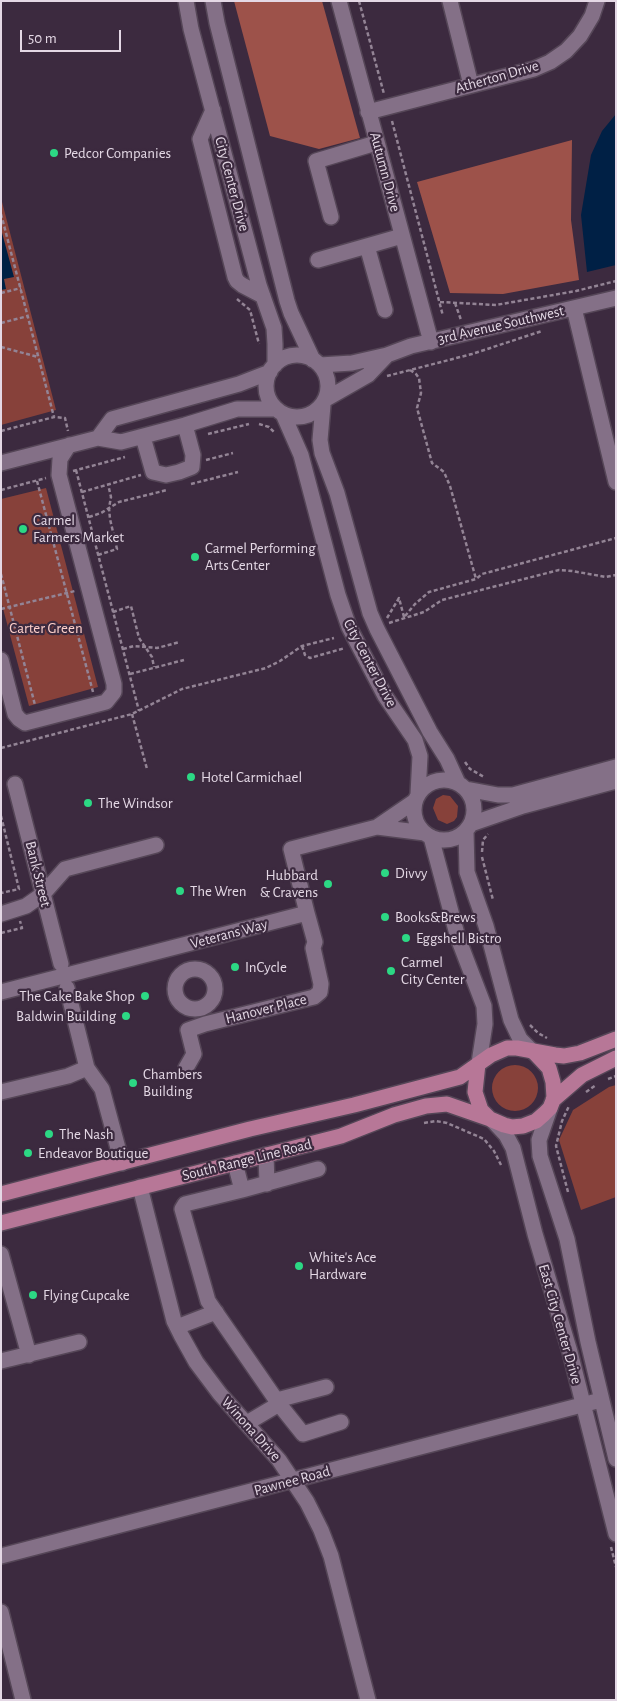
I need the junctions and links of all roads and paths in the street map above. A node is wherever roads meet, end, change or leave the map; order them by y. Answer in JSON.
{"nodes":[{"id":1,"x":186,"y":1,"type":"edge"},
{"id":2,"x":213,"y":1,"type":"edge"},
{"id":3,"x":339,"y":1,"type":"edge"},
{"id":4,"x":359,"y":1,"type":"edge"},
{"id":5,"x":450,"y":1,"type":"edge"},
{"id":6,"x":597,"y":1,"type":"edge"},
{"id":7,"x":217,"y":22,"type":"junction"},
{"id":8,"x":191,"y":29,"type":"junction"},
{"id":9,"x":471,"y":85,"type":"junction"},
{"id":10,"x":383,"y":93,"type":"dead end"},
{"id":11,"x":213,"y":110,"type":"junction"},
{"id":12,"x":368,"y":112,"type":"junction"},
{"id":13,"x":392,"y":120,"type":"dead end"},
{"id":14,"x":376,"y":143,"type":"junction"},
{"id":15,"x":1,"y":214,"type":"edge"},
{"id":16,"x":331,"y":217,"type":"dead end"},
{"id":17,"x":402,"y":236,"type":"junction"},
{"id":18,"x":367,"y":246,"type":"junction"},
{"id":19,"x":318,"y":260,"type":"dead end"},
{"id":20,"x":616,"y":281,"type":"edge"},
{"id":21,"x":20,"y":288,"type":"junction"},
{"id":22,"x":1,"y":293,"type":"edge"},
{"id":23,"x":263,"y":296,"type":"junction"},
{"id":24,"x":616,"y":298,"type":"edge"},
{"id":25,"x":439,"y":302,"type":"junction"},
{"id":26,"x":574,"y":308,"type":"junction"},
{"id":27,"x":385,"y":310,"type":"dead end"},
{"id":28,"x":28,"y":316,"type":"junction"},
{"id":29,"x":443,"y":316,"type":"dead end"},
{"id":30,"x":1,"y":323,"type":"edge"},
{"id":31,"x":548,"y":329,"type":"dead end"},
{"id":32,"x":257,"y":334,"type":"dead end"},
{"id":33,"x":431,"y":342,"type":"junction"},
{"id":34,"x":1,"y":347,"type":"edge"},
{"id":35,"x":260,"y":351,"type":"dead end"},
{"id":36,"x":387,"y":355,"type":"junction"},
{"id":37,"x":38,"y":357,"type":"junction"},
{"id":38,"x":317,"y":362,"type":"junction"},
{"id":39,"x":272,"y":369,"type":"junction"},
{"id":40,"x":325,"y":402,"type":"junction"},
{"id":41,"x":279,"y":411,"type":"junction"},
{"id":42,"x":54,"y":417,"type":"junction"},
{"id":43,"x":185,"y":425,"type":"junction"},
{"id":44,"x":68,"y":429,"type":"dead end"},
{"id":45,"x":1,"y":430,"type":"edge"},
{"id":46,"x":143,"y":437,"type":"junction"},
{"id":47,"x":98,"y":438,"type":"junction"},
{"id":48,"x":69,"y":445,"type":"junction"},
{"id":49,"x":233,"y":453,"type":"dead end"},
{"id":50,"x":192,"y":462,"type":"junction"},
{"id":51,"x":1,"y":463,"type":"edge"},
{"id":52,"x":77,"y":463,"type":"dead end"},
{"id":53,"x":153,"y":472,"type":"junction"},
{"id":54,"x":238,"y":472,"type":"dead end"},
{"id":55,"x":37,"y":480,"type":"dead end"},
{"id":56,"x":616,"y":482,"type":"edge"},
{"id":57,"x":108,"y":484,"type":"junction"},
{"id":58,"x":183,"y":486,"type":"dead end"},
{"id":59,"x":174,"y":488,"type":"dead end"},
{"id":60,"x":82,"y":492,"type":"junction"},
{"id":61,"x":109,"y":508,"type":"junction"},
{"id":62,"x":88,"y":517,"type":"junction"},
{"id":63,"x":616,"y":538,"type":"edge"},
{"id":64,"x":98,"y":555,"type":"junction"},
{"id":65,"x":1,"y":574,"type":"edge"},
{"id":66,"x":616,"y":574,"type":"edge"},
{"id":67,"x":476,"y":579,"type":"junction"},
{"id":68,"x":106,"y":584,"type":"junction"},
{"id":69,"x":89,"y":588,"type":"junction"},
{"id":70,"x":67,"y":593,"type":"junction"},
{"id":71,"x":10,"y":607,"type":"junction"},
{"id":72,"x":1,"y":610,"type":"edge"},
{"id":73,"x":113,"y":612,"type":"junction"},
{"id":74,"x":383,"y":612,"type":"dead end"},
{"id":75,"x":404,"y":617,"type":"junction"},
{"id":76,"x":387,"y":619,"type":"junction"},
{"id":77,"x":334,"y":638,"type":"dead end"},
{"id":78,"x":180,"y":642,"type":"dead end"},
{"id":79,"x":302,"y":646,"type":"junction"},
{"id":80,"x":146,"y":647,"type":"junction"},
{"id":81,"x":347,"y":647,"type":"dead end"},
{"id":82,"x":123,"y":649,"type":"junction"},
{"id":83,"x":1,"y":660,"type":"edge"},
{"id":84,"x":184,"y":660,"type":"dead end"},
{"id":85,"x":154,"y":668,"type":"junction"},
{"id":86,"x":130,"y":674,"type":"junction"},
{"id":87,"x":86,"y":695,"type":"dead end"},
{"id":88,"x":36,"y":708,"type":"dead end"},
{"id":89,"x":139,"y":711,"type":"junction"},
{"id":90,"x":132,"y":714,"type":"junction"},
{"id":91,"x":1,"y":748,"type":"edge"},
{"id":92,"x":616,"y":767,"type":"edge"},
{"id":93,"x":147,"y":769,"type":"dead end"},
{"id":94,"x":616,"y":782,"type":"edge"},
{"id":95,"x":15,"y":784,"type":"dead end"},
{"id":96,"x":462,"y":786,"type":"junction"},
{"id":97,"x":417,"y":798,"type":"junction"},
{"id":98,"x":1,"y":816,"type":"edge"},
{"id":99,"x":376,"y":827,"type":"junction"},
{"id":100,"x":493,"y":827,"type":"dead end"},
{"id":101,"x":468,"y":828,"type":"junction"},
{"id":102,"x":428,"y":835,"type":"junction"},
{"id":103,"x":156,"y":845,"type":"dead end"},
{"id":104,"x":1,"y":893,"type":"edge"},
{"id":105,"x":43,"y":894,"type":"junction"},
{"id":106,"x":494,"y":901,"type":"dead end"},
{"id":107,"x":308,"y":913,"type":"junction"},
{"id":108,"x":1,"y":914,"type":"edge"},
{"id":109,"x":183,"y":946,"type":"junction"},
{"id":110,"x":61,"y":964,"type":"dead end"},
{"id":111,"x":189,"y":970,"type":"junction"},
{"id":112,"x":67,"y":988,"type":"dead end"},
{"id":113,"x":1,"y":992,"type":"edge"},
{"id":114,"x":201,"y":1009,"type":"junction"},
{"id":115,"x":528,"y":1021,"type":"dead end"},
{"id":116,"x":205,"y":1024,"type":"junction"},
{"id":117,"x":616,"y":1039,"type":"edge"},
{"id":118,"x":553,"y":1040,"type":"dead end"},
{"id":119,"x":534,"y":1052,"type":"junction"},
{"id":120,"x":616,"y":1058,"type":"edge"},
{"id":121,"x":478,"y":1064,"type":"junction"},
{"id":122,"x":87,"y":1068,"type":"junction"},
{"id":123,"x":186,"y":1068,"type":"dead end"},
{"id":124,"x":616,"y":1076,"type":"edge"},
{"id":125,"x":604,"y":1082,"type":"dead end"},
{"id":126,"x":1,"y":1092,"type":"edge"},
{"id":127,"x":551,"y":1104,"type":"junction"},
{"id":128,"x":492,"y":1120,"type":"junction"},
{"id":129,"x":266,"y":1155,"type":"junction"},
{"id":130,"x":122,"y":1163,"type":"junction"},
{"id":131,"x":235,"y":1163,"type":"junction"},
{"id":132,"x":318,"y":1169,"type":"dead end"},
{"id":133,"x":267,"y":1184,"type":"junction"},
{"id":134,"x":140,"y":1188,"type":"junction"},
{"id":135,"x":242,"y":1190,"type":"junction"},
{"id":136,"x":1,"y":1194,"type":"edge"},
{"id":137,"x":1,"y":1223,"type":"edge"},
{"id":138,"x":1,"y":1254,"type":"edge"},
{"id":139,"x":216,"y":1312,"type":"junction"},
{"id":140,"x":177,"y":1327,"type":"junction"},
{"id":141,"x":79,"y":1342,"type":"dead end"},
{"id":142,"x":29,"y":1355,"type":"junction"},
{"id":143,"x":1,"y":1361,"type":"edge"},
{"id":144,"x":326,"y":1387,"type":"dead end"},
{"id":145,"x":601,"y":1400,"type":"junction"},
{"id":146,"x":278,"y":1402,"type":"junction"},
{"id":147,"x":582,"y":1404,"type":"junction"},
{"id":148,"x":247,"y":1422,"type":"junction"},
{"id":149,"x":341,"y":1422,"type":"dead end"},
{"id":150,"x":616,"y":1459,"type":"edge"},
{"id":151,"x":616,"y":1469,"type":"edge"},
{"id":152,"x":597,"y":1474,"type":"junction"},
{"id":153,"x":293,"y":1480,"type":"junction"},
{"id":154,"x":616,"y":1534,"type":"edge"},
{"id":155,"x":1,"y":1556,"type":"edge"},
{"id":156,"x":1,"y":1612,"type":"edge"},
{"id":157,"x":23,"y":1700,"type":"edge"},
{"id":158,"x":368,"y":1700,"type":"edge"}],
"edges":[{"from":1,"to":8,"type":"street","name":"City Center Drive"},
{"from":2,"to":7,"type":"street","name":"City Center Drive"},
{"from":3,"to":12,"type":"street","name":"Autumn Drive"},
{"from":4,"to":10,"type":"path"},
{"from":5,"to":9,"type":"street"},
{"from":6,"to":9,"type":"street","name":"Atherton Drive"},
{"from":7,"to":8,"type":"street"},
{"from":7,"to":38,"type":"street","name":"City Center Drive"},
{"from":8,"to":11,"type":"street","name":"City Center Drive"},
{"from":9,"to":12,"type":"street","name":"Atherton Drive"},
{"from":11,"to":23,"type":"street","name":"City Center Drive"},
{"from":11,"to":23,"type":"street"},
{"from":12,"to":14,"type":"street","name":"Autumn Drive"},
{"from":13,"to":25,"type":"path"},
{"from":14,"to":16,"type":"street"},
{"from":14,"to":17,"type":"street","name":"Autumn Drive"},
{"from":15,"to":21,"type":"path"},
{"from":17,"to":18,"type":"street"},
{"from":17,"to":33,"type":"street","name":"Autumn Drive"},
{"from":18,"to":19,"type":"street"},
{"from":18,"to":27,"type":"street"},
{"from":20,"to":25,"type":"path"},
{"from":21,"to":22,"type":"path"},
{"from":21,"to":28,"type":"path"},
{"from":23,"to":39,"type":"street","name":"City Center Drive"},
{"from":24,"to":26,"type":"street","name":"3rd Avenue Southwest"},
{"from":25,"to":29,"type":"path"},
{"from":26,"to":33,"type":"street","name":"3rd Avenue Southwest"},
{"from":26,"to":56,"type":"street"},
{"from":28,"to":30,"type":"path"},
{"from":28,"to":37,"type":"path"},
{"from":31,"to":67,"type":"path"},
{"from":32,"to":35,"type":"path"},
{"from":33,"to":36,"type":"street","name":"3rd Avenue Southwest"},
{"from":34,"to":37,"type":"path"},
{"from":36,"to":38,"type":"street","name":"3rd Avenue Southwest"},
{"from":36,"to":40,"type":"street","name":"3rd Avenue Southwest"},
{"from":37,"to":42,"type":"path"},
{"from":38,"to":39,"type":"street"},
{"from":38,"to":40,"type":"street"},
{"from":39,"to":41,"type":"street"},
{"from":39,"to":47,"type":"street"},
{"from":40,"to":41,"type":"street"},
{"from":40,"to":96,"type":"street","name":"City Center Drive"},
{"from":41,"to":43,"type":"street"},
{"from":41,"to":97,"type":"street","name":"City Center Drive"},
{"from":42,"to":44,"type":"path"},
{"from":42,"to":45,"type":"path"},
{"from":43,"to":46,"type":"street"},
{"from":43,"to":50,"type":"street"},
{"from":46,"to":47,"type":"street"},
{"from":46,"to":53,"type":"street"},
{"from":47,"to":48,"type":"street"},
{"from":48,"to":51,"type":"street"},
{"from":48,"to":69,"type":"street"},
{"from":49,"to":50,"type":"path"},
{"from":50,"to":53,"type":"street"},
{"from":52,"to":60,"type":"path"},
{"from":53,"to":57,"type":"path"},
{"from":54,"to":58,"type":"path"},
{"from":55,"to":70,"type":"path"},
{"from":57,"to":60,"type":"path"},
{"from":57,"to":61,"type":"path"},
{"from":59,"to":61,"type":"path"},
{"from":60,"to":62,"type":"path"},
{"from":61,"to":62,"type":"path"},
{"from":61,"to":64,"type":"path"},
{"from":62,"to":64,"type":"path"},
{"from":63,"to":67,"type":"path"},
{"from":64,"to":68,"type":"path"},
{"from":65,"to":71,"type":"path"},
{"from":66,"to":75,"type":"path"},
{"from":67,"to":75,"type":"path"},
{"from":68,"to":69,"type":"path"},
{"from":68,"to":73,"type":"path"},
{"from":69,"to":70,"type":"path"},
{"from":69,"to":83,"type":"street"},
{"from":70,"to":71,"type":"path"},
{"from":70,"to":87,"type":"path"},
{"from":71,"to":72,"type":"path"},
{"from":71,"to":88,"type":"path"},
{"from":73,"to":80,"type":"path"},
{"from":73,"to":82,"type":"path"},
{"from":74,"to":76,"type":"path"},
{"from":75,"to":76,"type":"path"},
{"from":75,"to":76,"type":"path"},
{"from":77,"to":79,"type":"path"},
{"from":78,"to":80,"type":"path"},
{"from":79,"to":81,"type":"path"},
{"from":79,"to":89,"type":"path"},
{"from":80,"to":82,"type":"path"},
{"from":80,"to":85,"type":"path"},
{"from":82,"to":86,"type":"path"},
{"from":84,"to":85,"type":"path"},
{"from":85,"to":86,"type":"path"},
{"from":86,"to":89,"type":"path"},
{"from":89,"to":90,"type":"path"},
{"from":90,"to":91,"type":"path"},
{"from":90,"to":93,"type":"path"},
{"from":92,"to":96,"type":"street"},
{"from":94,"to":101,"type":"street"},
{"from":95,"to":105,"type":"street","name":"Bank Street"},
{"from":96,"to":97,"type":"street"},
{"from":96,"to":101,"type":"street"},
{"from":97,"to":99,"type":"street"},
{"from":97,"to":102,"type":"street"},
{"from":98,"to":104,"type":"path"},
{"from":99,"to":102,"type":"street"},
{"from":99,"to":107,"type":"street"},
{"from":100,"to":106,"type":"path"},
{"from":101,"to":102,"type":"street"},
{"from":101,"to":119,"type":"street"},
{"from":102,"to":121,"type":"street"},
{"from":103,"to":105,"type":"street"},
{"from":105,"to":108,"type":"street"},
{"from":105,"to":110,"type":"street","name":"Bank Street"},
{"from":107,"to":109,"type":"street","name":"Veterans Way"},
{"from":107,"to":116,"type":"street","name":"Hanover Place"},
{"from":109,"to":111,"type":"street"},
{"from":109,"to":113,"type":"street","name":"Veterans Way"},
{"from":111,"to":114,"type":"street","name":"Hanover Place"},
{"from":111,"to":114,"type":"street"},
{"from":112,"to":122,"type":"street"},
{"from":114,"to":116,"type":"street","name":"Hanover Place"},
{"from":115,"to":118,"type":"path"},
{"from":116,"to":123,"type":"street"},
{"from":117,"to":119,"type":"main road"},
{"from":119,"to":121,"type":"main road"},
{"from":119,"to":127,"type":"main road"},
{"from":120,"to":127,"type":"main road"},
{"from":121,"to":128,"type":"main road"},
{"from":121,"to":130,"type":"main road","name":"South Range Line Road"},
{"from":122,"to":126,"type":"street"},
{"from":122,"to":130,"type":"street"},
{"from":124,"to":125,"type":"path"},
{"from":127,"to":128,"type":"main road"},
{"from":127,"to":145,"type":"street","name":"East City Center Drive"},
{"from":128,"to":129,"type":"main road","name":"South Range Line Road"},
{"from":128,"to":147,"type":"street","name":"East City Center Drive"},
{"from":129,"to":131,"type":"main road","name":"South Range Line Road"},
{"from":129,"to":133,"type":"street"},
{"from":130,"to":136,"type":"main road","name":"South Range Line Road"},
{"from":131,"to":134,"type":"main road","name":"South Range Line Road"},
{"from":131,"to":135,"type":"street"},
{"from":132,"to":133,"type":"street"},
{"from":133,"to":135,"type":"street"},
{"from":134,"to":137,"type":"main road","name":"South Range Line Road"},
{"from":134,"to":140,"type":"street","name":"Winona Drive"},
{"from":135,"to":139,"type":"street"},
{"from":138,"to":142,"type":"street"},
{"from":139,"to":140,"type":"street"},
{"from":139,"to":146,"type":"street"},
{"from":140,"to":148,"type":"street","name":"Winona Drive"},
{"from":141,"to":142,"type":"street"},
{"from":142,"to":143,"type":"street"},
{"from":144,"to":146,"type":"street"},
{"from":145,"to":147,"type":"street","name":"Pawnee Road"},
{"from":145,"to":150,"type":"street","name":"East City Center Drive"},
{"from":146,"to":148,"type":"street"},
{"from":146,"to":149,"type":"street"},
{"from":147,"to":152,"type":"street","name":"East City Center Drive"},
{"from":147,"to":153,"type":"street","name":"Pawnee Road"},
{"from":148,"to":153,"type":"street","name":"Winona Drive"},
{"from":151,"to":152,"type":"street"},
{"from":152,"to":154,"type":"street","name":"East City Center Drive"},
{"from":153,"to":155,"type":"street","name":"Pawnee Road"},
{"from":153,"to":158,"type":"street","name":"Winona Drive"},
{"from":156,"to":157,"type":"street"}]}
